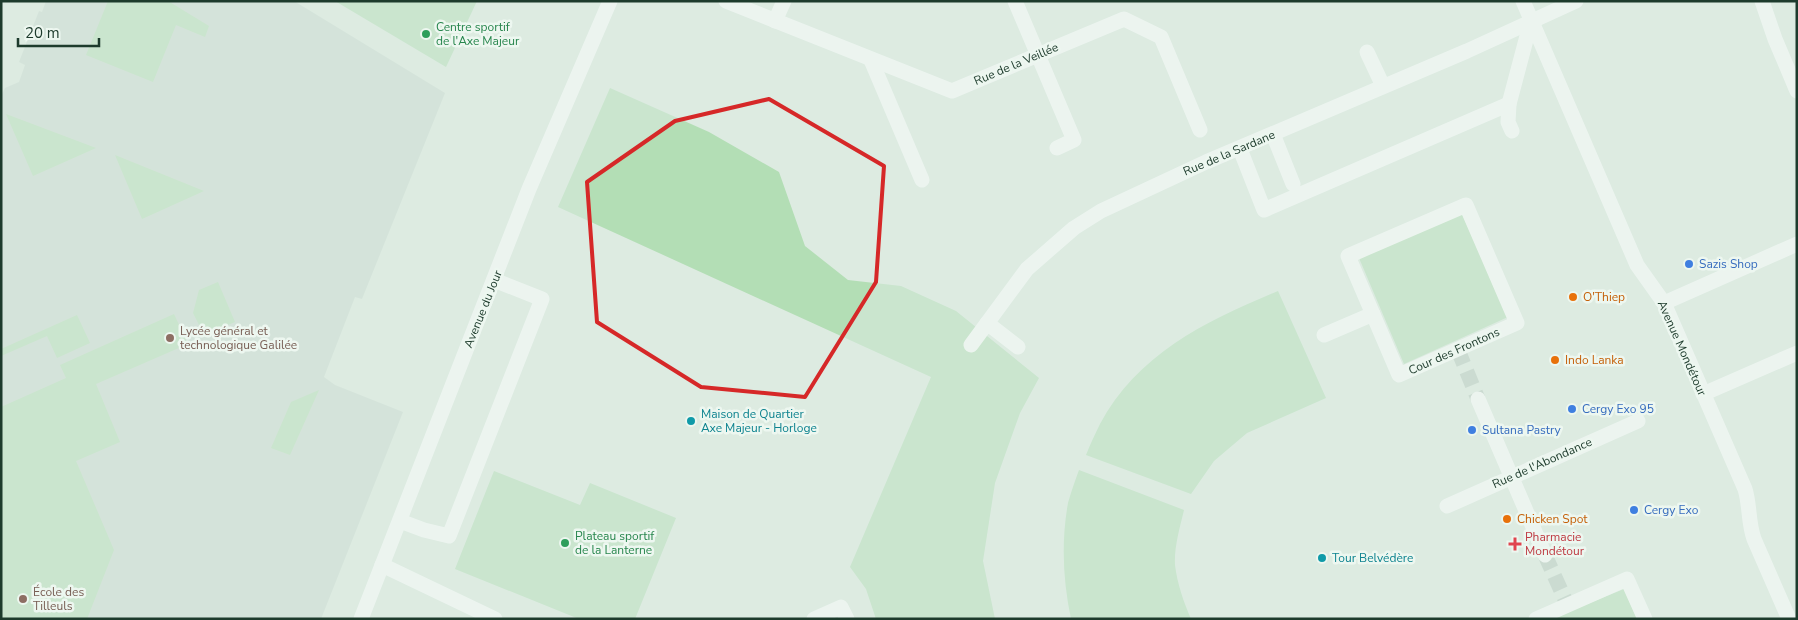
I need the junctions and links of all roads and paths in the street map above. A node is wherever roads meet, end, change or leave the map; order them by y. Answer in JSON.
{"nodes":[{"id":1,"x":610,"y":1,"type":"edge"},
{"id":2,"x":726,"y":1,"type":"edge"},
{"id":3,"x":784,"y":1,"type":"edge"},
{"id":4,"x":1015,"y":1,"type":"edge"},
{"id":5,"x":1523,"y":1,"type":"edge"},
{"id":6,"x":1576,"y":1,"type":"edge"},
{"id":7,"x":1762,"y":1,"type":"edge"},
{"id":8,"x":775,"y":21,"type":"junction"},
{"id":9,"x":1531,"y":21,"type":"junction"},
{"id":10,"x":1367,"y":52,"type":"dead end"},
{"id":11,"x":1037,"y":56,"type":"junction"},
{"id":12,"x":871,"y":60,"type":"junction"},
{"id":13,"x":1383,"y":86,"type":"junction"},
{"id":14,"x":1797,"y":91,"type":"edge"},
{"id":15,"x":1509,"y":104,"type":"junction"},
{"id":16,"x":1200,"y":130,"type":"dead end"},
{"id":17,"x":1512,"y":131,"type":"dead end"},
{"id":18,"x":1273,"y":134,"type":"junction"},
{"id":19,"x":1057,"y":148,"type":"dead end"},
{"id":20,"x":1240,"y":149,"type":"junction"},
{"id":21,"x":922,"y":180,"type":"dead end"},
{"id":22,"x":1293,"y":184,"type":"dead end"},
{"id":23,"x":1797,"y":244,"type":"edge"},
{"id":24,"x":494,"y":280,"type":"junction"},
{"id":25,"x":1664,"y":303,"type":"junction"},
{"id":26,"x":1373,"y":314,"type":"junction"},
{"id":27,"x":987,"y":323,"type":"junction"},
{"id":28,"x":1324,"y":335,"type":"dead end"},
{"id":29,"x":971,"y":345,"type":"dead end"},
{"id":30,"x":1018,"y":347,"type":"dead end"},
{"id":31,"x":1797,"y":353,"type":"edge"},
{"id":32,"x":1703,"y":394,"type":"junction"},
{"id":33,"x":1478,"y":399,"type":"tunnel mouth"},
{"id":34,"x":1638,"y":421,"type":"dead end"},
{"id":35,"x":1512,"y":476,"type":"junction"},
{"id":36,"x":1447,"y":506,"type":"dead end"},
{"id":37,"x":400,"y":521,"type":"junction"},
{"id":38,"x":1545,"y":554,"type":"tunnel mouth"},
{"id":39,"x":382,"y":565,"type":"junction"},
{"id":40,"x":844,"y":613,"type":"edge"},
{"id":41,"x":361,"y":619,"type":"edge"},
{"id":42,"x":495,"y":619,"type":"edge"},
{"id":43,"x":814,"y":619,"type":"edge"},
{"id":44,"x":1536,"y":619,"type":"edge"},
{"id":45,"x":1645,"y":619,"type":"edge"},
{"id":46,"x":1789,"y":619,"type":"edge"}],
"edges":[{"from":1,"to":24,"type":"street","name":"Avenue du Jour"},
{"from":2,"to":8,"type":"street","name":"Rue de la Veillée"},
{"from":3,"to":8,"type":"street"},
{"from":4,"to":11,"type":"street"},
{"from":5,"to":9,"type":"street","name":"Avenue Mondétour"},
{"from":6,"to":9,"type":"street","name":"Rue de la Sardane"},
{"from":7,"to":14,"type":"street"},
{"from":8,"to":12,"type":"street","name":"Rue de la Veillée"},
{"from":9,"to":13,"type":"street","name":"Rue de la Sardane"},
{"from":9,"to":15,"type":"street"},
{"from":9,"to":25,"type":"street","name":"Avenue Mondétour"},
{"from":10,"to":13,"type":"street"},
{"from":11,"to":12,"type":"street","name":"Rue de la Veillée"},
{"from":11,"to":16,"type":"street","name":"Rue de la Veillée"},
{"from":11,"to":19,"type":"street"},
{"from":12,"to":21,"type":"street"},
{"from":13,"to":18,"type":"street","name":"Rue de la Sardane"},
{"from":15,"to":17,"type":"street"},
{"from":15,"to":20,"type":"street"},
{"from":18,"to":20,"type":"street","name":"Rue de la Sardane"},
{"from":18,"to":22,"type":"street"},
{"from":20,"to":27,"type":"street","name":"Rue de la Sardane"},
{"from":23,"to":25,"type":"street"},
{"from":24,"to":37,"type":"street","name":"Avenue du Jour"},
{"from":24,"to":37,"type":"street"},
{"from":25,"to":32,"type":"street","name":"Avenue Mondétour"},
{"from":26,"to":26,"type":"street","name":"Cour des Frontons"},
{"from":26,"to":28,"type":"street"},
{"from":27,"to":29,"type":"street","name":"Rue de la Sardane"},
{"from":27,"to":30,"type":"street"},
{"from":31,"to":32,"type":"street"},
{"from":32,"to":46,"type":"street","name":"Avenue Mondétour"},
{"from":33,"to":35,"type":"street"},
{"from":34,"to":35,"type":"street","name":"Rue de l'Abondance"},
{"from":35,"to":36,"type":"street","name":"Rue de l'Abondance"},
{"from":35,"to":38,"type":"street"},
{"from":37,"to":39,"type":"street","name":"Avenue du Jour"},
{"from":39,"to":41,"type":"street","name":"Avenue du Jour"},
{"from":39,"to":42,"type":"street"},
{"from":40,"to":43,"type":"street"},
{"from":44,"to":45,"type":"street"}]}
